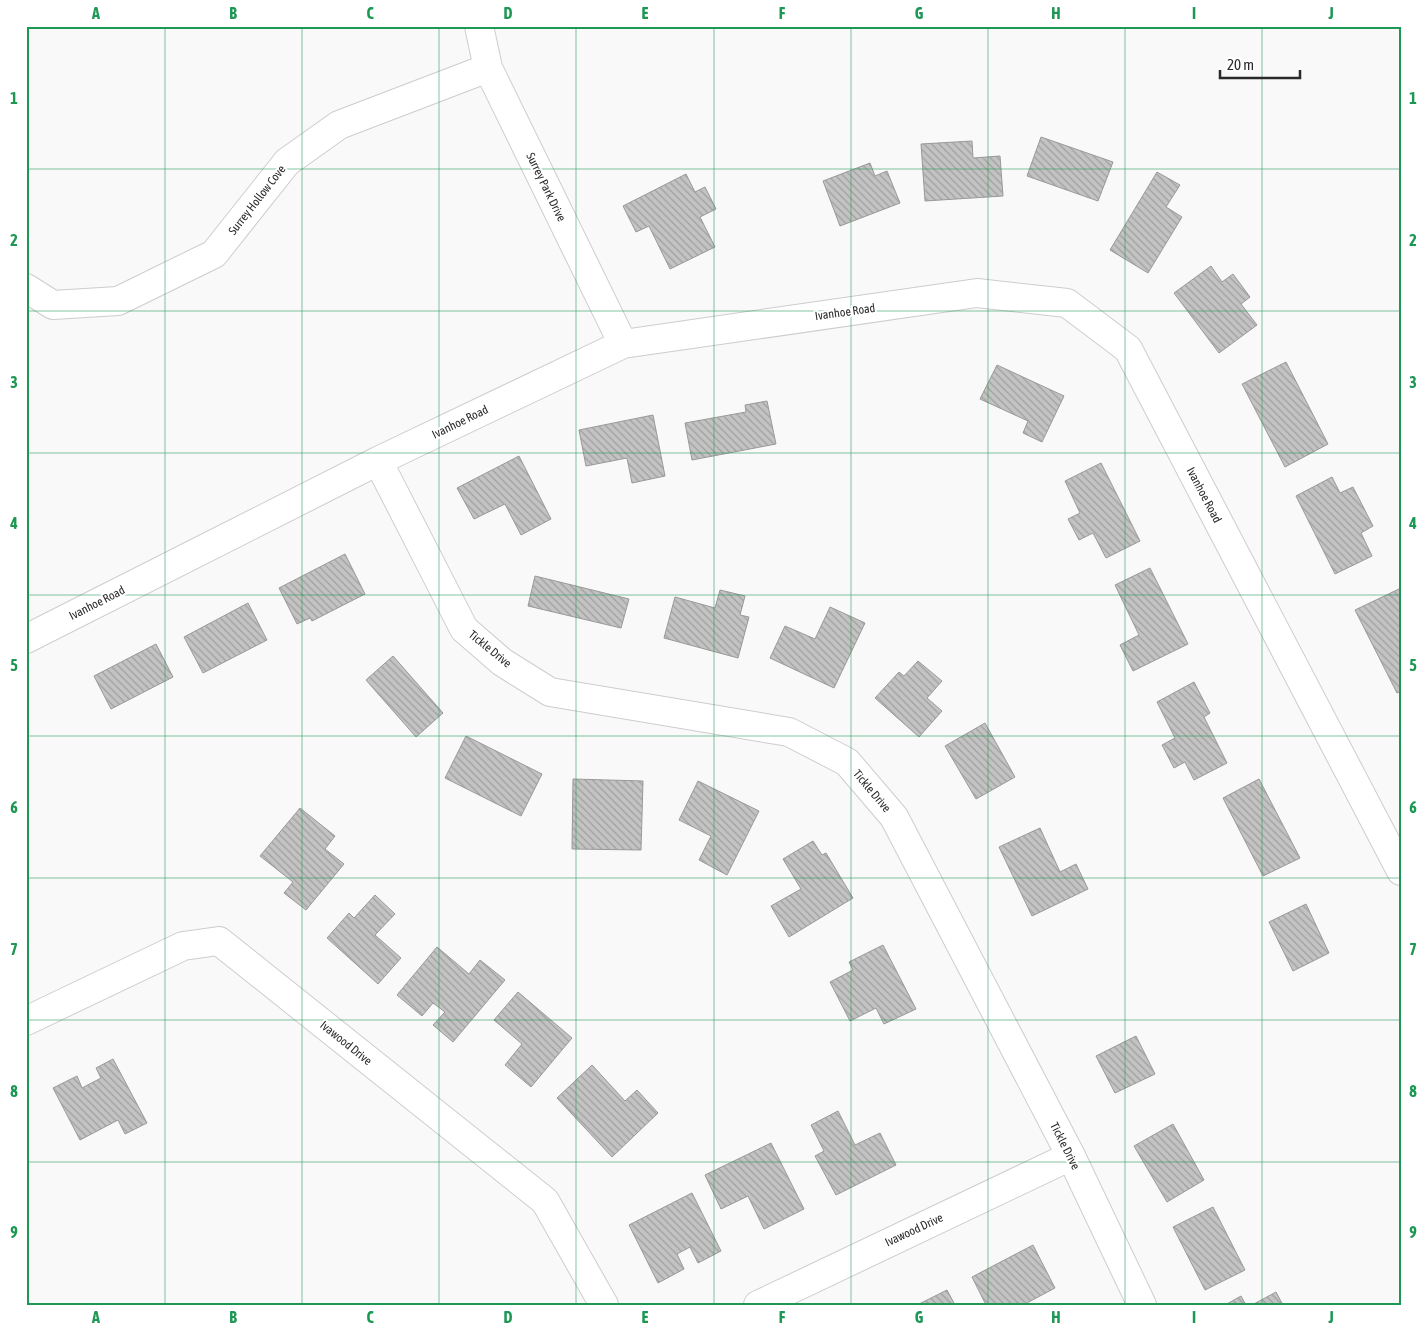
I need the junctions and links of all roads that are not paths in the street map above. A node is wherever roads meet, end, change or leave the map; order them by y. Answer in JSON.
{"nodes":[{"id":1,"x":479,"y":26,"type":"edge"},
{"id":2,"x":488,"y":68,"type":"junction"},
{"id":3,"x":26,"y":288,"type":"edge"},
{"id":4,"x":623,"y":344,"type":"junction"},
{"id":5,"x":378,"y":461,"type":"junction"},
{"id":6,"x":26,"y":639,"type":"edge"},
{"id":7,"x":1401,"y":871,"type":"edge"},
{"id":8,"x":26,"y":1021,"type":"edge"},
{"id":9,"x":1071,"y":1156,"type":"junction"},
{"id":10,"x":604,"y":1305,"type":"edge"},
{"id":11,"x":758,"y":1305,"type":"edge"},
{"id":12,"x":1142,"y":1305,"type":"edge"}],
"edges":[{"from":1,"to":2,"type":"street","name":"Surrey Park Drive"},
{"from":2,"to":3,"type":"street","name":"Surrey Hollow Cove"},
{"from":2,"to":4,"type":"street","name":"Surrey Park Drive"},
{"from":4,"to":5,"type":"street","name":"Ivanhoe Road"},
{"from":4,"to":7,"type":"street","name":"Ivanhoe Road"},
{"from":5,"to":6,"type":"street","name":"Ivanhoe Road"},
{"from":5,"to":9,"type":"street","name":"Tickle Drive"},
{"from":8,"to":10,"type":"street","name":"Ivawood Drive"},
{"from":9,"to":11,"type":"street","name":"Ivawood Drive"},
{"from":9,"to":12,"type":"street","name":"Tickle Drive"}]}
